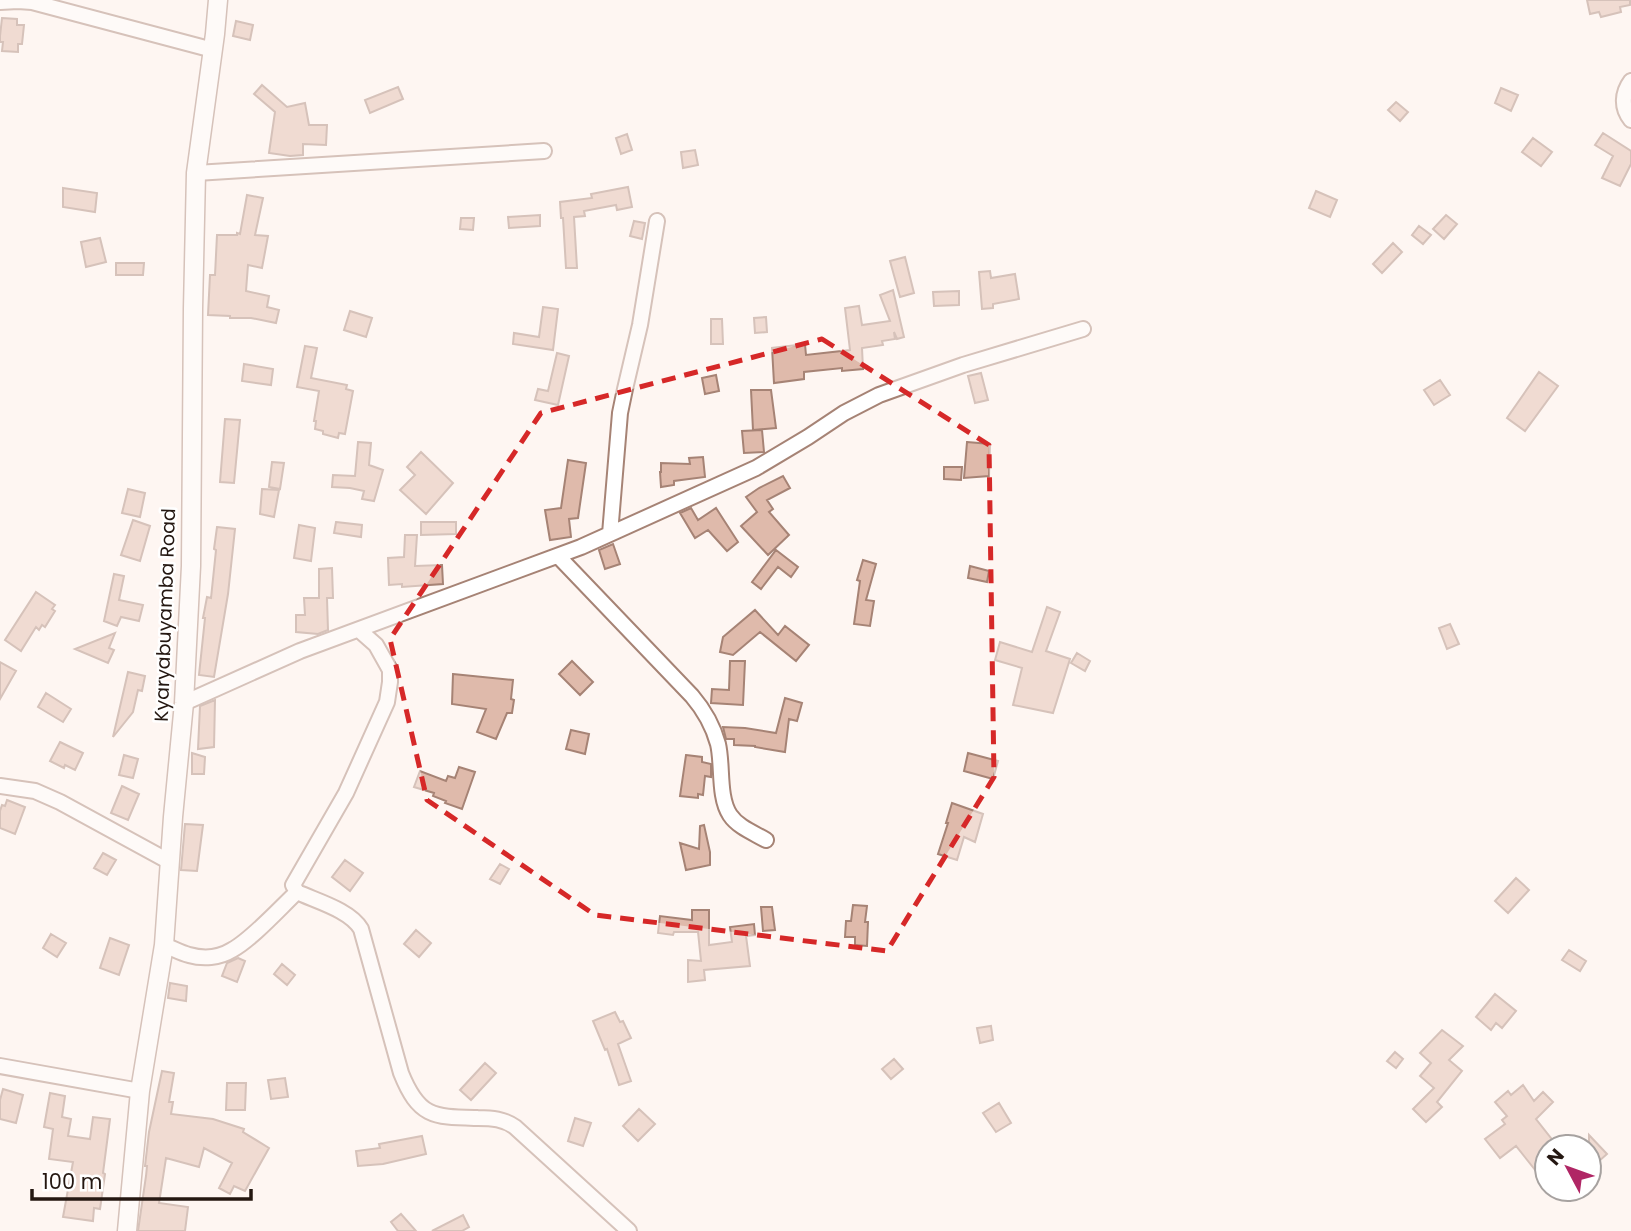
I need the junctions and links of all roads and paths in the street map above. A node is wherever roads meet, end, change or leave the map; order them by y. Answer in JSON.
{"nodes":[{"id":1,"x":218,"y":0,"type":"edge"},
{"id":2,"x":0,"y":2,"type":"edge"},
{"id":3,"x":213,"y":50,"type":"junction"},
{"id":4,"x":1631,"y":81,"type":"edge"},
{"id":5,"x":1631,"y":120,"type":"edge"},
{"id":6,"x":544,"y":151,"type":"dead end"},
{"id":7,"x":196,"y":173,"type":"junction"},
{"id":8,"x":657,"y":220,"type":"dead end"},
{"id":9,"x":1083,"y":329,"type":"dead end"},
{"id":10,"x":610,"y":534,"type":"junction"},
{"id":11,"x":558,"y":556,"type":"junction"},
{"id":12,"x":359,"y":630,"type":"junction"},
{"id":13,"x":184,"y":703,"type":"junction"},
{"id":14,"x":0,"y":786,"type":"edge"},
{"id":15,"x":766,"y":840,"type":"dead end"},
{"id":16,"x":170,"y":862,"type":"junction"},
{"id":17,"x":297,"y":892,"type":"junction"},
{"id":18,"x":164,"y":945,"type":"junction"},
{"id":19,"x":0,"y":1066,"type":"edge"},
{"id":20,"x":140,"y":1091,"type":"junction"},
{"id":21,"x":127,"y":1231,"type":"edge"},
{"id":22,"x":629,"y":1231,"type":"edge"}],
"edges":[{"from":1,"to":3,"type":"street","name":"Kyaryabuyamba Road"},
{"from":2,"to":3,"type":"street"},
{"from":3,"to":7,"type":"street","name":"Kyaryabuyamba Road"},
{"from":4,"to":5,"type":"street"},
{"from":6,"to":7,"type":"street"},
{"from":7,"to":13,"type":"street","name":"Kyaryabuyamba Road"},
{"from":8,"to":10,"type":"street"},
{"from":9,"to":10,"type":"street"},
{"from":10,"to":11,"type":"street"},
{"from":11,"to":12,"type":"street"},
{"from":11,"to":15,"type":"street"},
{"from":12,"to":13,"type":"street"},
{"from":12,"to":17,"type":"street"},
{"from":13,"to":16,"type":"street","name":"Kyaryabuyamba Road"},
{"from":14,"to":16,"type":"street"},
{"from":16,"to":18,"type":"street","name":"Kyaryabuyamba Road"},
{"from":17,"to":18,"type":"street"},
{"from":17,"to":22,"type":"street"},
{"from":18,"to":20,"type":"street","name":"Kyaryabuyamba Road"},
{"from":19,"to":20,"type":"street"},
{"from":20,"to":21,"type":"street","name":"Kyaryabuyamba Road"}]}
